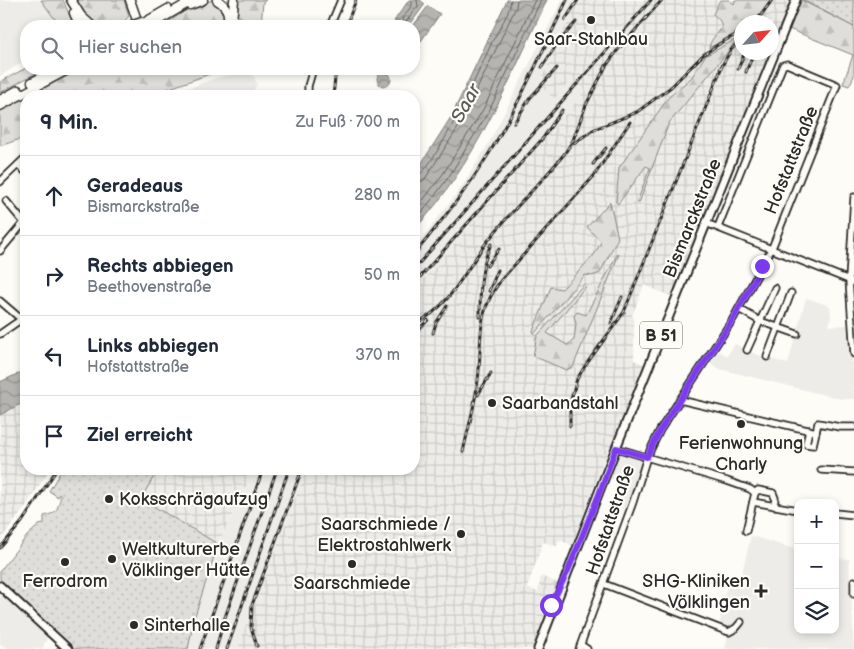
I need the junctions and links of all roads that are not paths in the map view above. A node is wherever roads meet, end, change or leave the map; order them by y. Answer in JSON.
{"nodes":[{"id":1,"x":67,"y":0,"type":"edge"},
{"id":2,"x":71,"y":0,"type":"edge"},
{"id":3,"x":130,"y":0,"type":"edge"},
{"id":4,"x":182,"y":0,"type":"edge"},
{"id":5,"x":192,"y":0,"type":"edge"},
{"id":6,"x":202,"y":0,"type":"edge"},
{"id":7,"x":218,"y":0,"type":"edge"},
{"id":8,"x":234,"y":0,"type":"edge"},
{"id":9,"x":341,"y":0,"type":"edge"},
{"id":10,"x":796,"y":0,"type":"edge"},
{"id":11,"x":167,"y":15,"type":"junction"},
{"id":12,"x":77,"y":20,"type":"edge"},
{"id":13,"x":85,"y":20,"type":"edge"},
{"id":14,"x":132,"y":20,"type":"edge"},
{"id":15,"x":140,"y":20,"type":"edge"},
{"id":16,"x":150,"y":20,"type":"edge"},
{"id":17,"x":154,"y":20,"type":"edge"},
{"id":18,"x":227,"y":20,"type":"edge"},
{"id":19,"x":232,"y":20,"type":"edge"},
{"id":20,"x":333,"y":20,"type":"edge"},
{"id":21,"x":783,"y":65,"type":"joint"},
{"id":22,"x":45,"y":75,"type":"edge"},
{"id":23,"x":46,"y":75,"type":"edge"},
{"id":24,"x":58,"y":75,"type":"edge"},
{"id":25,"x":311,"y":75,"type":"edge"},
{"id":26,"x":40,"y":78,"type":"junction"},
{"id":27,"x":30,"y":90,"type":"edge"},
{"id":28,"x":308,"y":90,"type":"edge"},
{"id":29,"x":20,"y":95,"type":"edge"},
{"id":30,"x":0,"y":100,"type":"edge"},
{"id":31,"x":0,"y":106,"type":"edge"},
{"id":32,"x":18,"y":165,"type":"edge"},
{"id":33,"x":0,"y":182,"type":"edge"},
{"id":34,"x":854,"y":197,"type":"edge"},
{"id":35,"x":6,"y":201,"type":"dead end"},
{"id":36,"x":20,"y":216,"type":"edge"},
{"id":37,"x":706,"y":223,"type":"junction"},
{"id":38,"x":718,"y":227,"type":"junction"},
{"id":39,"x":20,"y":229,"type":"edge"},
{"id":40,"x":772,"y":248,"type":"junction"},
{"id":41,"x":0,"y":251,"type":"edge"},
{"id":42,"x":851,"y":281,"type":"edge"},
{"id":43,"x":775,"y":288,"type":"dead end"},
{"id":44,"x":791,"y":293,"type":"dead end"},
{"id":45,"x":0,"y":301,"type":"edge"},
{"id":46,"x":739,"y":309,"type":"junction"},
{"id":47,"x":20,"y":314,"type":"edge"},
{"id":48,"x":20,"y":320,"type":"edge"},
{"id":49,"x":760,"y":321,"type":"junction"},
{"id":50,"x":778,"y":328,"type":"junction"},
{"id":51,"x":853,"y":330,"type":"edge"},
{"id":52,"x":0,"y":334,"type":"edge"},
{"id":53,"x":797,"y":334,"type":"dead end"},
{"id":54,"x":747,"y":350,"type":"dead end"},
{"id":55,"x":854,"y":354,"type":"edge"},
{"id":56,"x":767,"y":357,"type":"dead end"},
{"id":57,"x":680,"y":400,"type":"junction"},
{"id":58,"x":854,"y":427,"type":"edge"},
{"id":59,"x":809,"y":430,"type":"junction"},
{"id":60,"x":816,"y":432,"type":"junction"},
{"id":61,"x":616,"y":448,"type":"junction"},
{"id":62,"x":647,"y":457,"type":"junction"},
{"id":63,"x":821,"y":470,"type":"dead end"},
{"id":64,"x":854,"y":472,"type":"edge"},
{"id":65,"x":754,"y":493,"type":"junction"},
{"id":66,"x":753,"y":502,"type":"junction"},
{"id":67,"x":774,"y":506,"type":"junction"},
{"id":68,"x":794,"y":509,"type":"edge"},
{"id":69,"x":839,"y":514,"type":"edge"},
{"id":70,"x":854,"y":515,"type":"edge"},
{"id":71,"x":746,"y":531,"type":"dead end"},
{"id":72,"x":567,"y":573,"type":"junction"},
{"id":73,"x":854,"y":581,"type":"edge"},
{"id":74,"x":604,"y":584,"type":"junction"},
{"id":75,"x":0,"y":586,"type":"edge"},
{"id":76,"x":854,"y":594,"type":"edge"},
{"id":77,"x":741,"y":622,"type":"dead end"},
{"id":78,"x":580,"y":647,"type":"edge"},
{"id":79,"x":68,"y":649,"type":"edge"},
{"id":80,"x":534,"y":649,"type":"edge"},
{"id":81,"x":538,"y":649,"type":"edge"},
{"id":82,"x":587,"y":649,"type":"edge"}],
"edges":[{"from":1,"to":12,"type":"highway"},
{"from":2,"to":13,"type":"highway"},
{"from":3,"to":14,"type":"highway"},
{"from":3,"to":15,"type":"highway"},
{"from":4,"to":16,"type":"highway"},
{"from":5,"to":11,"type":"highway"},
{"from":6,"to":11,"type":"highway"},
{"from":7,"to":18,"type":"highway"},
{"from":8,"to":19,"type":"highway"},
{"from":9,"to":20,"type":"street"},
{"from":10,"to":37,"type":"main road","name":"Bismarckstraße","number":"B 51"},
{"from":11,"to":17,"type":"highway"},
{"from":21,"to":38,"type":"street","name":"Bismarckstraße"},
{"from":21,"to":40,"type":"street","name":"Hofstattstraße"},
{"from":22,"to":26,"type":"highway"},
{"from":23,"to":26,"type":"highway"},
{"from":24,"to":27,"type":"highway"},
{"from":25,"to":28,"type":"street"},
{"from":26,"to":30,"type":"highway"},
{"from":29,"to":31,"type":"highway"},
{"from":32,"to":33,"type":"street"},
{"from":34,"to":42,"type":"street"},
{"from":35,"to":36,"type":"street"},
{"from":37,"to":38,"type":"street"},
{"from":37,"to":61,"type":"main road","name":"Bismarckstraße","number":"B 51"},
{"from":38,"to":40,"type":"street"},
{"from":39,"to":41,"type":"street"},
{"from":40,"to":42,"type":"street"},
{"from":40,"to":46,"type":"street","name":"Hofstattstraße"},
{"from":42,"to":51,"type":"street"},
{"from":43,"to":49,"type":"street"},
{"from":44,"to":50,"type":"street"},
{"from":45,"to":47,"type":"street"},
{"from":46,"to":49,"type":"street"},
{"from":46,"to":57,"type":"street","name":"Hofstattstraße"},
{"from":48,"to":52,"type":"street"},
{"from":49,"to":50,"type":"street"},
{"from":49,"to":54,"type":"street"},
{"from":50,"to":53,"type":"street"},
{"from":50,"to":56,"type":"street"},
{"from":51,"to":55,"type":"street"},
{"from":57,"to":59,"type":"street"},
{"from":57,"to":62,"type":"street","name":"Hofstattstraße"},
{"from":58,"to":60,"type":"street"},
{"from":59,"to":60,"type":"street"},
{"from":59,"to":60,"type":"street"},
{"from":61,"to":62,"type":"street"},
{"from":61,"to":72,"type":"main road","name":"Bismarckstraße","number":"B 51"},
{"from":62,"to":65,"type":"street"},
{"from":62,"to":74,"type":"street","name":"Hofstattstraße"},
{"from":63,"to":64,"type":"street"},
{"from":65,"to":66,"type":"street"},
{"from":65,"to":67,"type":"street"},
{"from":66,"to":67,"type":"street"},
{"from":66,"to":71,"type":"street"},
{"from":67,"to":68,"type":"street"},
{"from":69,"to":70,"type":"street"},
{"from":72,"to":80,"type":"main road","name":"Bismarckstraße","number":"B 51"},
{"from":72,"to":81,"type":"main road","name":"Bismarckstraße","number":"B 51"},
{"from":73,"to":76,"type":"street"},
{"from":74,"to":77,"type":"street"},
{"from":74,"to":78,"type":"street","name":"Hofstattstraße"},
{"from":75,"to":79,"type":"main road"},
{"from":78,"to":82,"type":"street"}]}
